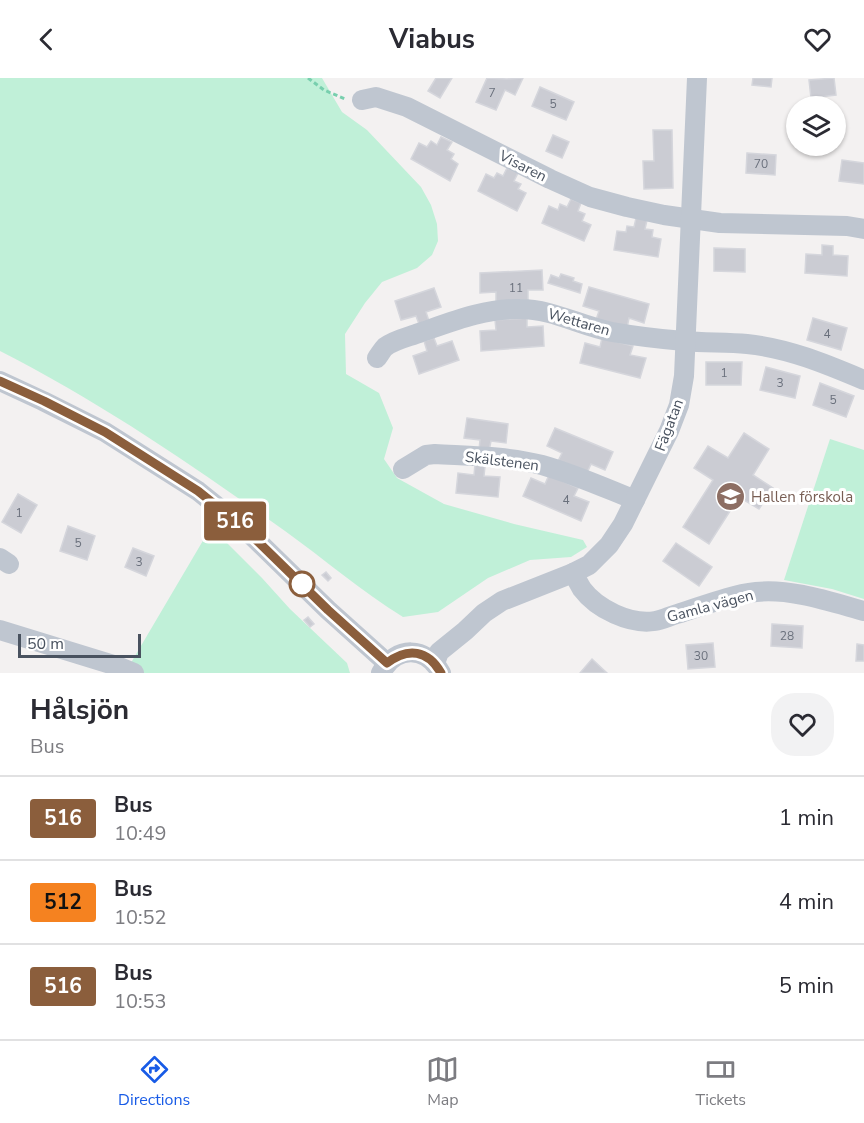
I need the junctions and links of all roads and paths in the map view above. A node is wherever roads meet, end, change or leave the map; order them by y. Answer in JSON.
{"nodes":[{"id":1,"x":308,"y":78,"type":"edge"},
{"id":2,"x":697,"y":78,"type":"edge"},
{"id":3,"x":362,"y":100,"type":"joint"},
{"id":4,"x":691,"y":219,"type":"junction"},
{"id":5,"x":864,"y":229,"type":"edge"},
{"id":6,"x":684,"y":341,"type":"junction"},
{"id":7,"x":377,"y":358,"type":"dead end"},
{"id":8,"x":864,"y":380,"type":"edge"},
{"id":9,"x":0,"y":381,"type":"edge"},
{"id":10,"x":403,"y":469,"type":"dead end"},
{"id":11,"x":635,"y":500,"type":"junction"},
{"id":12,"x":573,"y":573,"type":"junction"},
{"id":13,"x":864,"y":611,"type":"edge"},
{"id":14,"x":0,"y":630,"type":"edge"},
{"id":15,"x":384,"y":668,"type":"edge"},
{"id":16,"x":438,"y":668,"type":"edge"},
{"id":17,"x":122,"y":671,"type":"edge"}],
"edges":[{"from":1,"to":3,"type":"path"},
{"from":2,"to":4,"type":"street","name":"Fägatan"},
{"from":3,"to":4,"type":"street","name":"Visaren"},
{"from":4,"to":5,"type":"street","name":"Visaren"},
{"from":4,"to":6,"type":"street","name":"Fägatan"},
{"from":6,"to":7,"type":"street","name":"Wettaren"},
{"from":6,"to":8,"type":"street","name":"Wettaren"},
{"from":6,"to":11,"type":"street","name":"Fägatan"},
{"from":9,"to":15,"type":"street"},
{"from":10,"to":11,"type":"street","name":"Skälstenen"},
{"from":11,"to":12,"type":"street","name":"Fägatan"},
{"from":12,"to":13,"type":"street","name":"Gamla vägen"},
{"from":12,"to":16,"type":"street","name":"Fägatan"},
{"from":14,"to":17,"type":"street"},
{"from":15,"to":16,"type":"street"}]}
